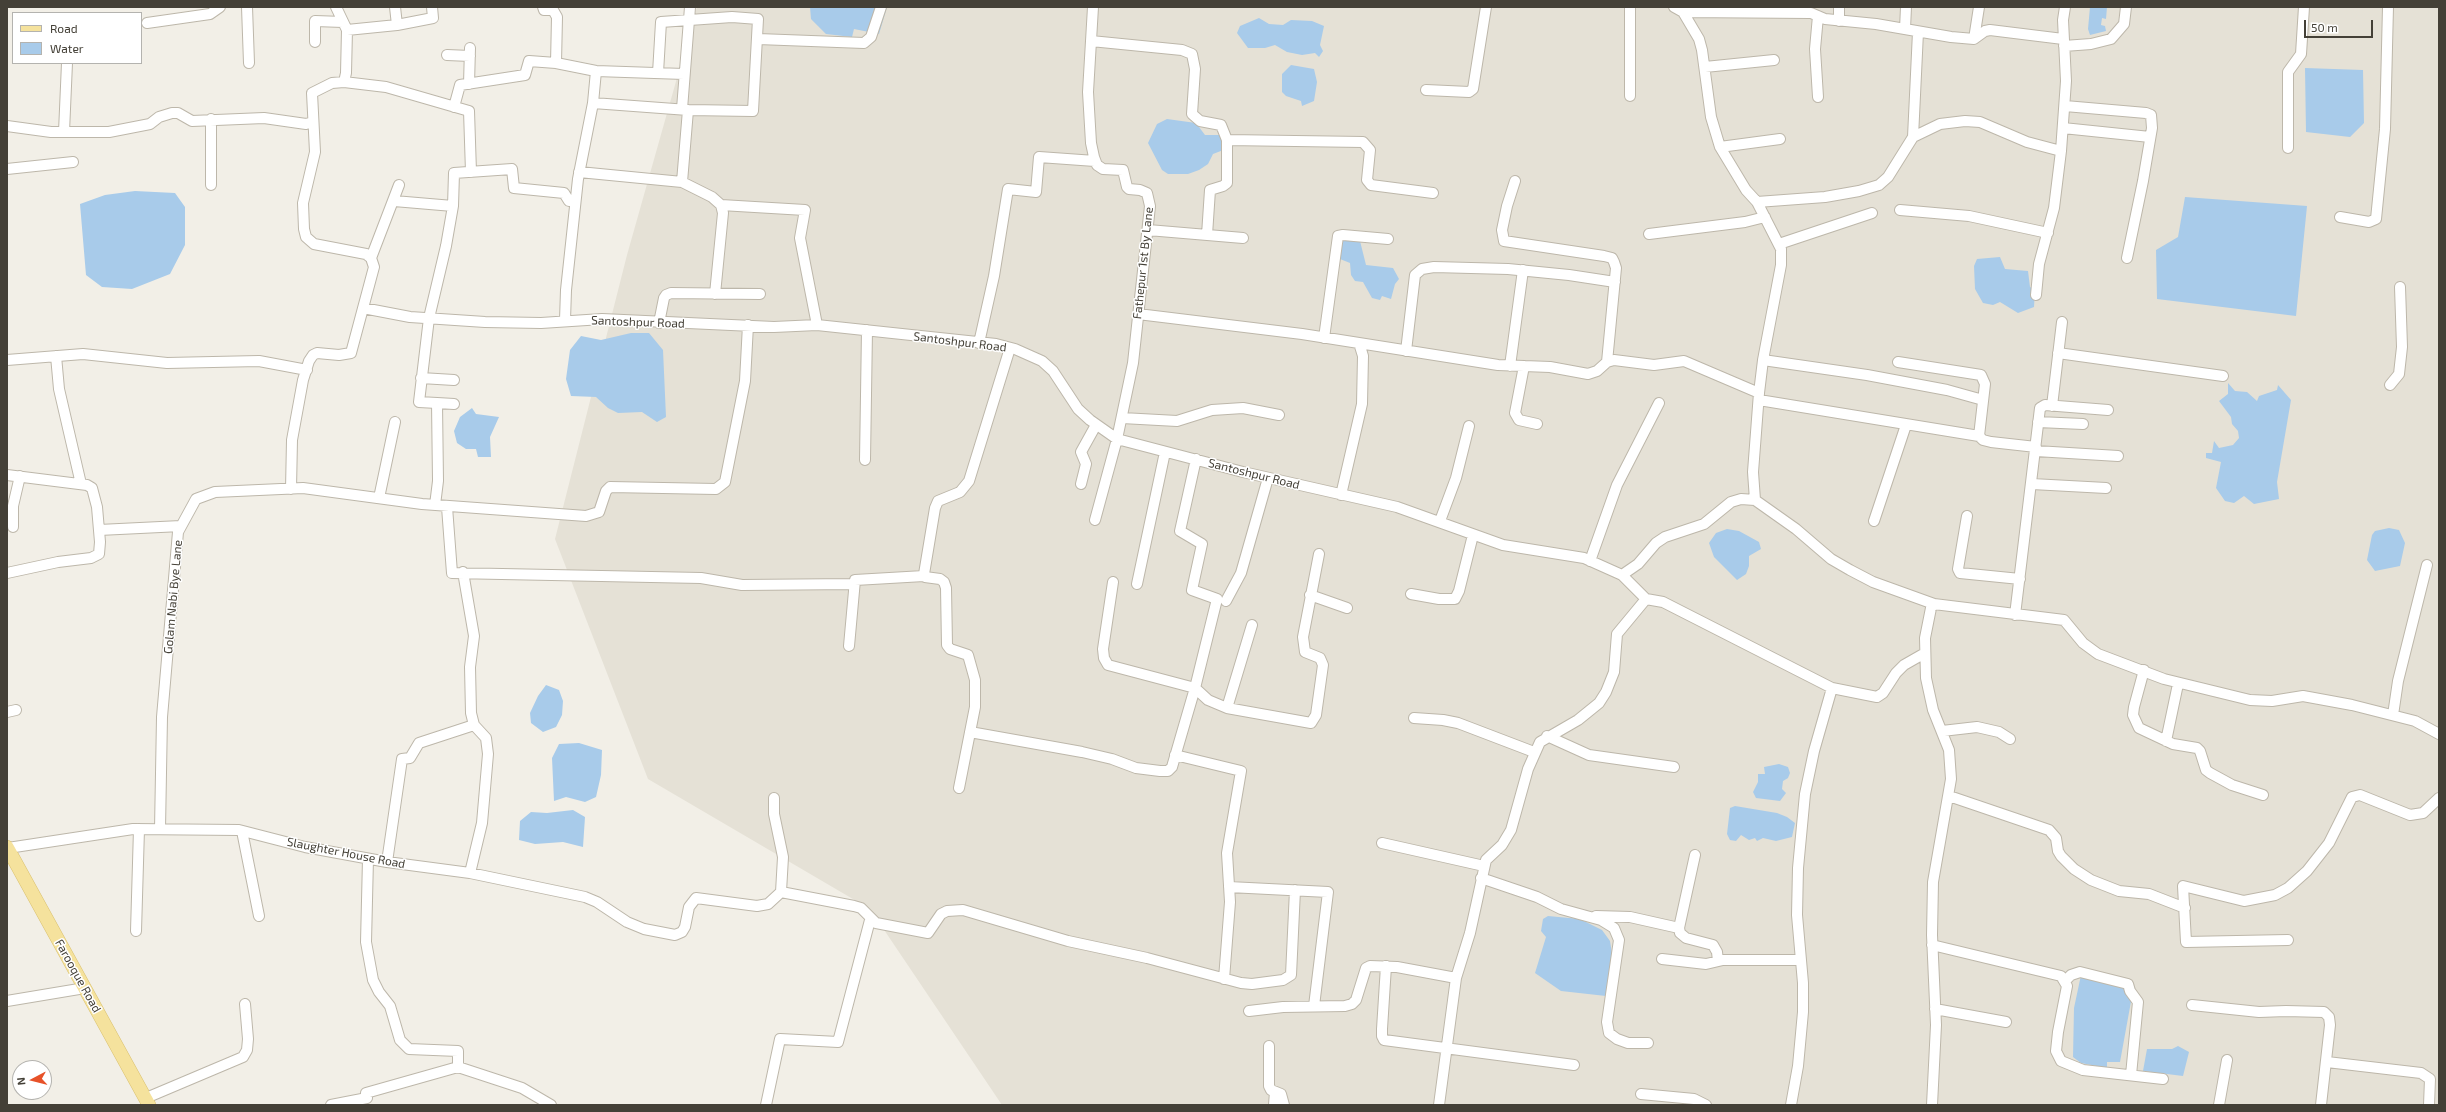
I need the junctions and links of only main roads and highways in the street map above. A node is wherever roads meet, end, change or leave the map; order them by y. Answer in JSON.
{"nodes":[{"id":1,"x":7,"y":848,"type":"edge"},
{"id":2,"x":147,"y":1101,"type":"edge"}],
"edges":[{"from":1,"to":2,"type":"main road","name":"Farooque Road"}]}
